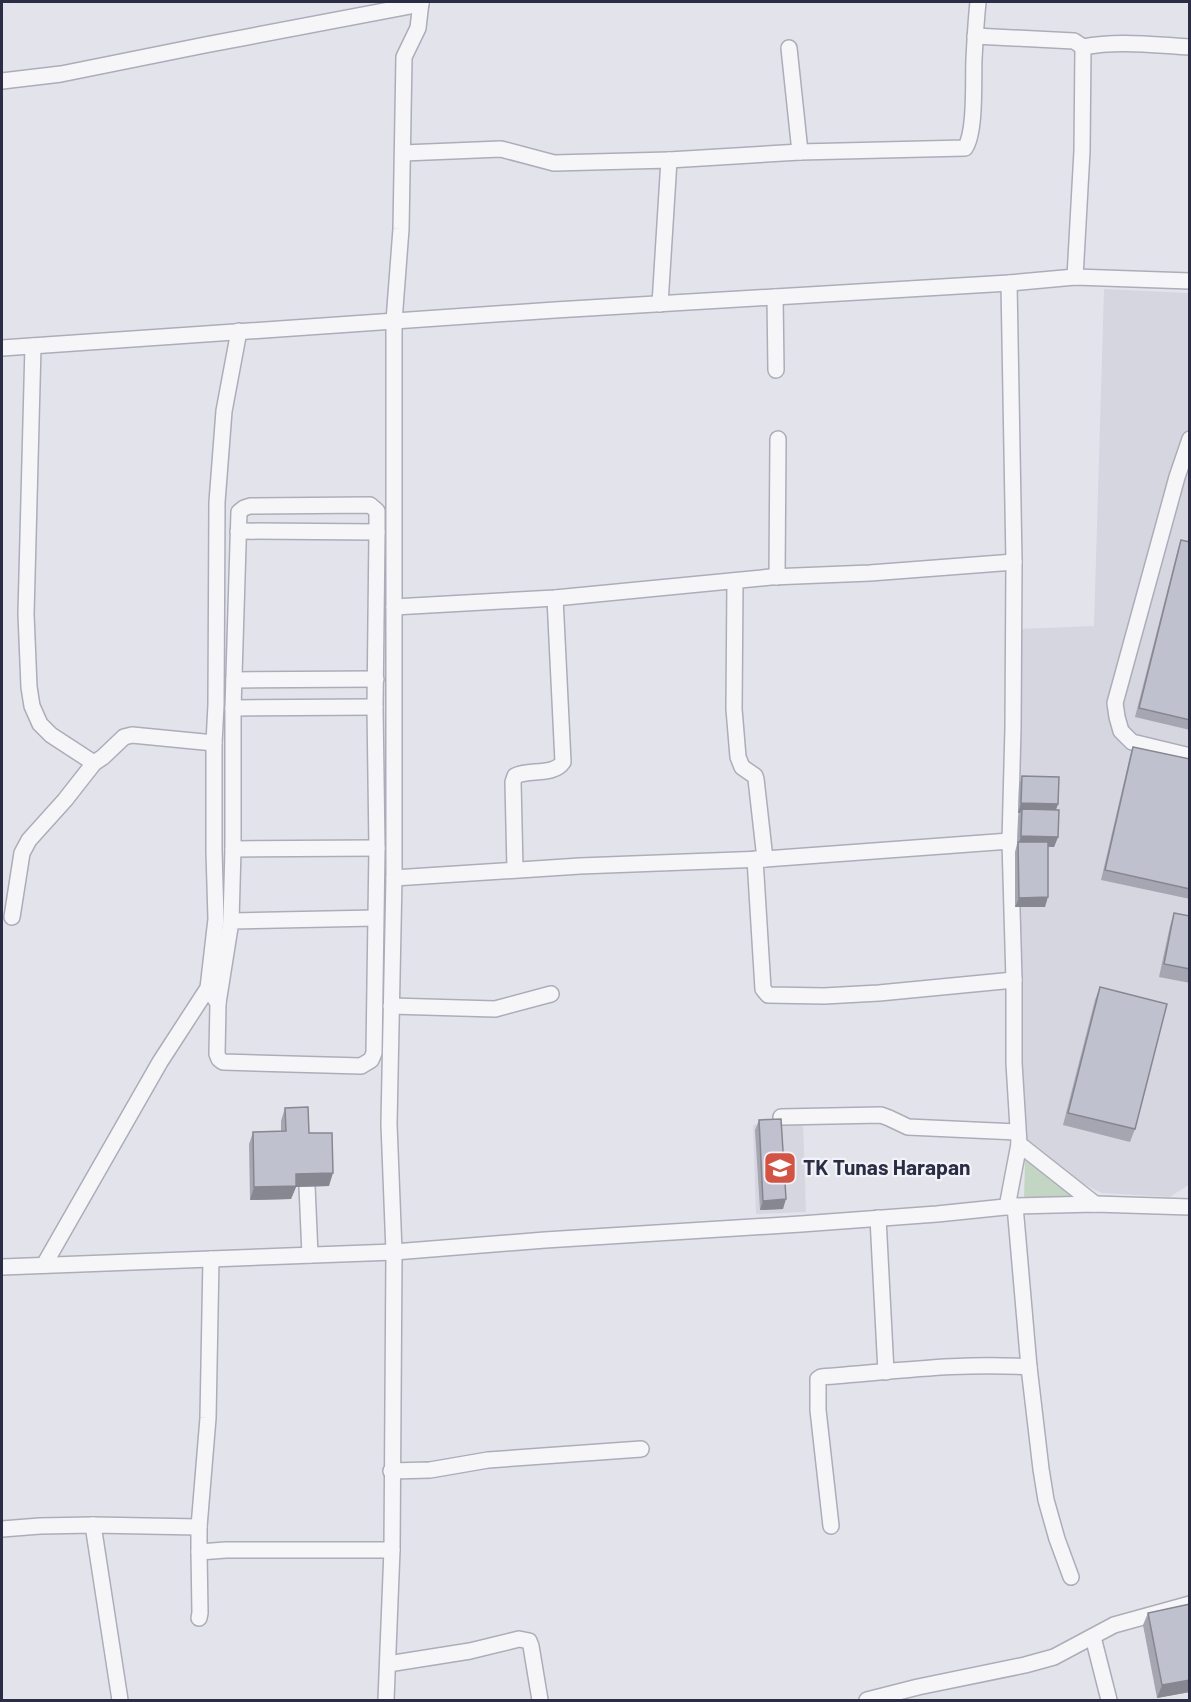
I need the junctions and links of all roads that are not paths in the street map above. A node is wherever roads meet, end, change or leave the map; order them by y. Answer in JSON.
{"nodes":[{"id":1,"x":978,"y":2,"type":"edge"},
{"id":2,"x":421,"y":3,"type":"edge"},
{"id":3,"x":975,"y":36,"type":"junction"},
{"id":4,"x":1083,"y":47,"type":"junction"},
{"id":5,"x":1190,"y":47,"type":"edge"},
{"id":6,"x":789,"y":48,"type":"dead end"},
{"id":7,"x":2,"y":81,"type":"edge"},
{"id":8,"x":800,"y":152,"type":"junction"},
{"id":9,"x":403,"y":153,"type":"junction"},
{"id":10,"x":669,"y":160,"type":"junction"},
{"id":11,"x":1075,"y":277,"type":"junction"},
{"id":12,"x":1190,"y":281,"type":"edge"},
{"id":13,"x":1009,"y":283,"type":"junction"},
{"id":14,"x":775,"y":297,"type":"junction"},
{"id":15,"x":660,"y":304,"type":"junction"},
{"id":16,"x":394,"y":321,"type":"junction"},
{"id":17,"x":239,"y":331,"type":"junction"},
{"id":18,"x":33,"y":346,"type":"junction"},
{"id":19,"x":2,"y":348,"type":"edge"},
{"id":20,"x":776,"y":370,"type":"dead end"},
{"id":21,"x":778,"y":439,"type":"dead end"},
{"id":22,"x":1190,"y":439,"type":"edge"},
{"id":23,"x":238,"y":531,"type":"junction"},
{"id":24,"x":377,"y":532,"type":"junction"},
{"id":25,"x":1014,"y":562,"type":"junction"},
{"id":26,"x":777,"y":577,"type":"junction"},
{"id":27,"x":735,"y":581,"type":"junction"},
{"id":28,"x":555,"y":598,"type":"junction"},
{"id":29,"x":394,"y":608,"type":"junction"},
{"id":30,"x":376,"y":679,"type":"junction"},
{"id":31,"x":234,"y":680,"type":"junction"},
{"id":32,"x":375,"y":707,"type":"junction"},
{"id":33,"x":232,"y":708,"type":"junction"},
{"id":34,"x":214,"y":743,"type":"junction"},
{"id":35,"x":1190,"y":756,"type":"edge"},
{"id":36,"x":94,"y":763,"type":"junction"},
{"id":37,"x":1010,"y":841,"type":"junction"},
{"id":38,"x":377,"y":848,"type":"junction"},
{"id":39,"x":233,"y":849,"type":"junction"},
{"id":40,"x":760,"y":859,"type":"junction"},
{"id":41,"x":515,"y":869,"type":"junction"},
{"id":42,"x":394,"y":878,"type":"junction"},
{"id":43,"x":12,"y":917,"type":"dead end"},
{"id":44,"x":375,"y":918,"type":"junction"},
{"id":45,"x":231,"y":921,"type":"junction"},
{"id":46,"x":1014,"y":980,"type":"junction"},
{"id":47,"x":208,"y":988,"type":"junction"},
{"id":48,"x":551,"y":994,"type":"dead end"},
{"id":49,"x":218,"y":1003,"type":"junction"},
{"id":50,"x":392,"y":1006,"type":"junction"},
{"id":51,"x":781,"y":1117,"type":"edge"},
{"id":52,"x":1018,"y":1138,"type":"junction"},
{"id":53,"x":307,"y":1186,"type":"edge"},
{"id":54,"x":1095,"y":1204,"type":"junction"},
{"id":55,"x":1011,"y":1207,"type":"junction"},
{"id":56,"x":1190,"y":1207,"type":"edge"},
{"id":57,"x":878,"y":1218,"type":"junction"},
{"id":58,"x":394,"y":1252,"type":"junction"},
{"id":59,"x":310,"y":1255,"type":"junction"},
{"id":60,"x":211,"y":1258,"type":"junction"},
{"id":61,"x":44,"y":1265,"type":"junction"},
{"id":62,"x":2,"y":1268,"type":"edge"},
{"id":63,"x":1029,"y":1367,"type":"junction"},
{"id":64,"x":886,"y":1372,"type":"junction"},
{"id":65,"x":641,"y":1449,"type":"dead end"},
{"id":66,"x":392,"y":1471,"type":"junction"},
{"id":67,"x":93,"y":1525,"type":"junction"},
{"id":68,"x":831,"y":1526,"type":"dead end"},
{"id":69,"x":199,"y":1527,"type":"junction"},
{"id":70,"x":2,"y":1529,"type":"edge"},
{"id":71,"x":392,"y":1550,"type":"junction"},
{"id":72,"x":199,"y":1552,"type":"junction"},
{"id":73,"x":1071,"y":1576,"type":"dead end"},
{"id":74,"x":1190,"y":1604,"type":"edge"},
{"id":75,"x":199,"y":1618,"type":"dead end"},
{"id":76,"x":1093,"y":1636,"type":"junction"},
{"id":77,"x":388,"y":1664,"type":"junction"},
{"id":78,"x":120,"y":1701,"type":"edge"},
{"id":79,"x":386,"y":1701,"type":"edge"},
{"id":80,"x":540,"y":1701,"type":"edge"},
{"id":81,"x":867,"y":1701,"type":"edge"},
{"id":82,"x":1109,"y":1701,"type":"edge"}],
"edges":[{"from":1,"to":3,"type":"street"},
{"from":2,"to":7,"type":"street"},
{"from":2,"to":9,"type":"street"},
{"from":3,"to":4,"type":"street"},
{"from":3,"to":8,"type":"street"},
{"from":4,"to":5,"type":"street"},
{"from":4,"to":11,"type":"street"},
{"from":6,"to":8,"type":"street"},
{"from":8,"to":10,"type":"street"},
{"from":9,"to":10,"type":"street"},
{"from":9,"to":16,"type":"street"},
{"from":10,"to":15,"type":"street"},
{"from":11,"to":12,"type":"street"},
{"from":11,"to":13,"type":"street"},
{"from":13,"to":14,"type":"street"},
{"from":13,"to":25,"type":"street"},
{"from":14,"to":15,"type":"street"},
{"from":14,"to":20,"type":"street"},
{"from":15,"to":16,"type":"street"},
{"from":16,"to":17,"type":"street"},
{"from":16,"to":29,"type":"street"},
{"from":17,"to":18,"type":"street"},
{"from":17,"to":34,"type":"street"},
{"from":18,"to":19,"type":"street"},
{"from":18,"to":36,"type":"street"},
{"from":21,"to":26,"type":"street"},
{"from":22,"to":35,"type":"street"},
{"from":23,"to":24,"type":"street"},
{"from":23,"to":24,"type":"street"},
{"from":23,"to":31,"type":"street"},
{"from":24,"to":30,"type":"street"},
{"from":25,"to":26,"type":"street"},
{"from":25,"to":37,"type":"street"},
{"from":26,"to":27,"type":"street"},
{"from":27,"to":28,"type":"street"},
{"from":27,"to":40,"type":"street"},
{"from":28,"to":29,"type":"street"},
{"from":28,"to":41,"type":"street"},
{"from":29,"to":42,"type":"street"},
{"from":30,"to":31,"type":"street"},
{"from":30,"to":32,"type":"street"},
{"from":31,"to":33,"type":"street"},
{"from":32,"to":33,"type":"street"},
{"from":32,"to":38,"type":"street"},
{"from":33,"to":39,"type":"street"},
{"from":34,"to":36,"type":"street"},
{"from":34,"to":47,"type":"street"},
{"from":36,"to":43,"type":"street"},
{"from":37,"to":40,"type":"street"},
{"from":37,"to":46,"type":"street"},
{"from":38,"to":39,"type":"street"},
{"from":38,"to":44,"type":"street"},
{"from":39,"to":45,"type":"street"},
{"from":40,"to":41,"type":"street"},
{"from":40,"to":46,"type":"street"},
{"from":41,"to":42,"type":"street"},
{"from":42,"to":50,"type":"street"},
{"from":44,"to":45,"type":"street"},
{"from":44,"to":49,"type":"street"},
{"from":45,"to":49,"type":"street"},
{"from":46,"to":52,"type":"street"},
{"from":47,"to":49,"type":"street"},
{"from":47,"to":61,"type":"street"},
{"from":48,"to":50,"type":"street"},
{"from":50,"to":58,"type":"street"},
{"from":51,"to":52,"type":"street"},
{"from":52,"to":54,"type":"street"},
{"from":52,"to":55,"type":"street"},
{"from":53,"to":59,"type":"street"},
{"from":54,"to":55,"type":"street"},
{"from":54,"to":56,"type":"street"},
{"from":55,"to":57,"type":"street"},
{"from":55,"to":63,"type":"street"},
{"from":57,"to":58,"type":"street"},
{"from":57,"to":64,"type":"street"},
{"from":58,"to":59,"type":"street"},
{"from":58,"to":66,"type":"street"},
{"from":59,"to":60,"type":"street"},
{"from":60,"to":61,"type":"street"},
{"from":60,"to":69,"type":"street"},
{"from":61,"to":62,"type":"street"},
{"from":63,"to":64,"type":"street"},
{"from":63,"to":73,"type":"street"},
{"from":64,"to":68,"type":"street"},
{"from":65,"to":66,"type":"street"},
{"from":66,"to":71,"type":"street"},
{"from":67,"to":69,"type":"street"},
{"from":67,"to":70,"type":"street"},
{"from":67,"to":78,"type":"street"},
{"from":69,"to":72,"type":"street"},
{"from":71,"to":72,"type":"street"},
{"from":71,"to":77,"type":"street"},
{"from":72,"to":75,"type":"street"},
{"from":74,"to":76,"type":"street"},
{"from":76,"to":81,"type":"street"},
{"from":76,"to":82,"type":"street"},
{"from":77,"to":79,"type":"street"},
{"from":77,"to":80,"type":"street"}]}
